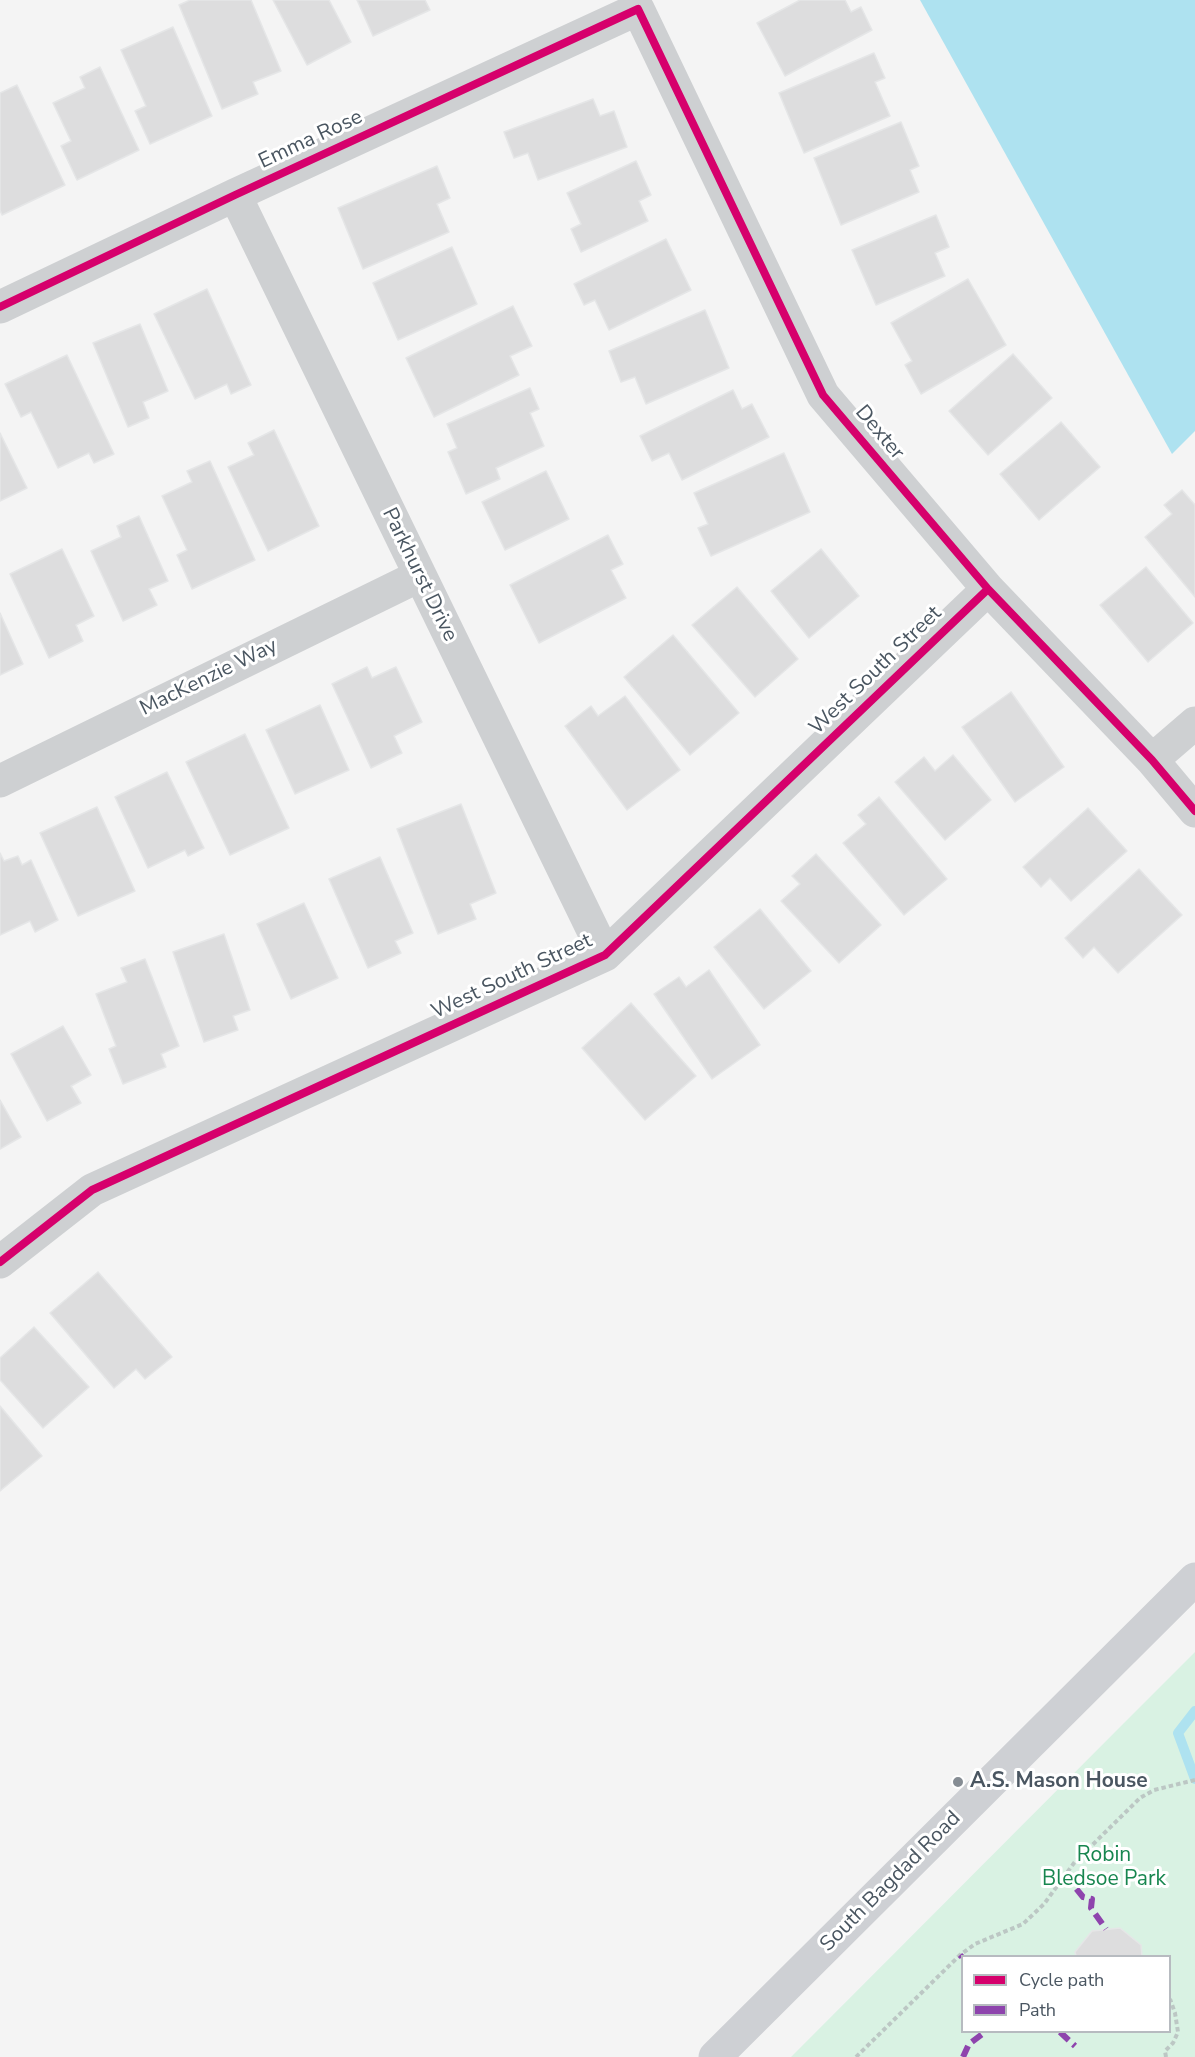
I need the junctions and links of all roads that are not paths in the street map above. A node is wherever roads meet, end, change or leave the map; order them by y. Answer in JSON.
{"nodes":[{"id":1,"x":638,"y":9,"type":"joint"},
{"id":2,"x":235,"y":195,"type":"junction"},
{"id":3,"x":0,"y":307,"type":"edge"},
{"id":4,"x":419,"y":576,"type":"junction"},
{"id":5,"x":988,"y":590,"type":"junction"},
{"id":6,"x":1195,"y":723,"type":"edge"},
{"id":7,"x":1152,"y":760,"type":"junction"},
{"id":8,"x":0,"y":781,"type":"edge"},
{"id":9,"x":1195,"y":811,"type":"edge"},
{"id":10,"x":605,"y":955,"type":"junction"},
{"id":11,"x":0,"y":1262,"type":"edge"},
{"id":12,"x":1195,"y":1579,"type":"edge"},
{"id":13,"x":715,"y":2057,"type":"edge"}],
"edges":[{"from":1,"to":2,"type":"street","name":"Emma Rose"},
{"from":1,"to":5,"type":"street","name":"Dexter"},
{"from":2,"to":3,"type":"street","name":"Emma Rose"},
{"from":2,"to":4,"type":"street","name":"Parkhurst Drive"},
{"from":4,"to":8,"type":"street","name":"MacKenzie Way"},
{"from":4,"to":10,"type":"street","name":"Parkhurst Drive"},
{"from":5,"to":7,"type":"street","name":"Dexter"},
{"from":5,"to":10,"type":"street","name":"West South Street"},
{"from":6,"to":7,"type":"street"},
{"from":7,"to":9,"type":"street","name":"Dexter"},
{"from":10,"to":11,"type":"street","name":"West South Street"},
{"from":12,"to":13,"type":"main road","name":"South Bagdad Road"}]}
